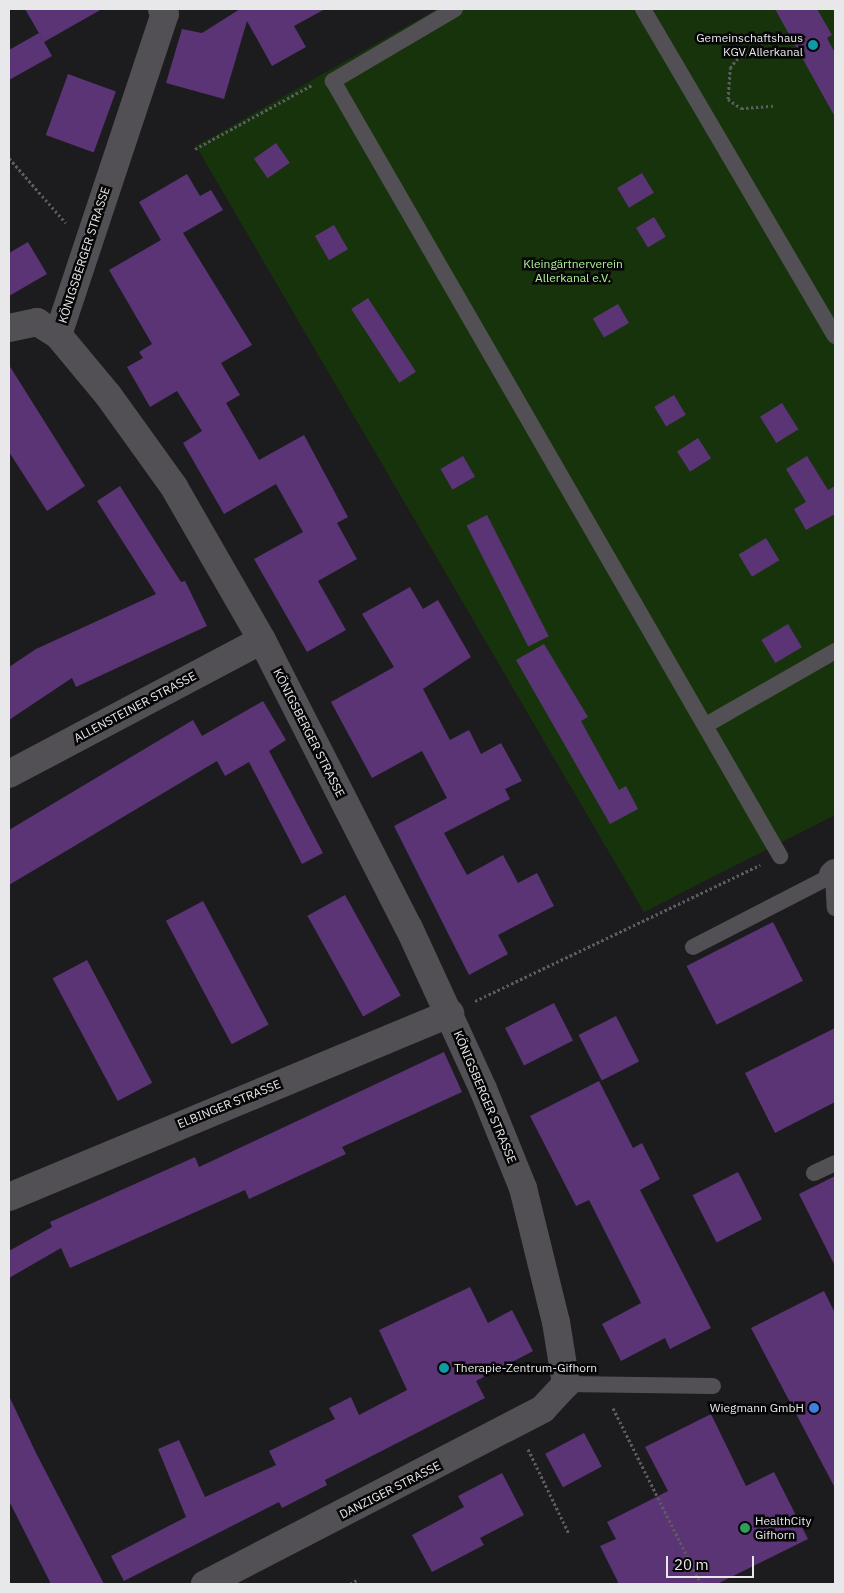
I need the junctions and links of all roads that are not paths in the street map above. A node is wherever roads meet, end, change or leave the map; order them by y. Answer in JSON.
{"nodes":[{"id":1,"x":455,"y":9,"type":"edge"},
{"id":2,"x":643,"y":9,"type":"edge"},
{"id":3,"x":167,"y":10,"type":"edge"},
{"id":4,"x":9,"y":328,"type":"edge"},
{"id":5,"x":58,"y":335,"type":"junction"},
{"id":6,"x":835,"y":336,"type":"edge"},
{"id":7,"x":262,"y":640,"type":"junction"},
{"id":8,"x":835,"y":651,"type":"edge"},
{"id":9,"x":706,"y":725,"type":"junction"},
{"id":10,"x":9,"y":774,"type":"edge"},
{"id":11,"x":780,"y":856,"type":"road end"},
{"id":12,"x":834,"y":874,"type":"edge"},
{"id":13,"x":835,"y":908,"type":"edge"},
{"id":14,"x":693,"y":947,"type":"dead end"},
{"id":15,"x":450,"y":1013,"type":"junction"},
{"id":16,"x":835,"y":1163,"type":"edge"},
{"id":17,"x":814,"y":1173,"type":"dead end"},
{"id":18,"x":9,"y":1197,"type":"edge"},
{"id":19,"x":566,"y":1384,"type":"junction"},
{"id":20,"x":713,"y":1386,"type":"dead end"},
{"id":21,"x":205,"y":1584,"type":"edge"}],
"edges":[{"from":1,"to":9,"type":"lane"},
{"from":2,"to":6,"type":"lane"},
{"from":3,"to":5,"type":"street","name":"KÖNIGSBERGER STRASSE"},
{"from":4,"to":5,"type":"street"},
{"from":5,"to":7,"type":"street","name":"KÖNIGSBERGER STRASSE"},
{"from":7,"to":10,"type":"street","name":"ALLENSTEINER STRASSE"},
{"from":7,"to":15,"type":"street","name":"KÖNIGSBERGER STRASSE"},
{"from":8,"to":9,"type":"lane"},
{"from":9,"to":11,"type":"lane"},
{"from":12,"to":13,"type":"lane"},
{"from":12,"to":14,"type":"lane"},
{"from":15,"to":18,"type":"street","name":"ELBINGER STRASSE"},
{"from":15,"to":19,"type":"street","name":"KÖNIGSBERGER STRASSE"},
{"from":16,"to":17,"type":"lane"},
{"from":19,"to":20,"type":"lane"},
{"from":19,"to":21,"type":"street","name":"DANZIGER STRASSE"}]}
